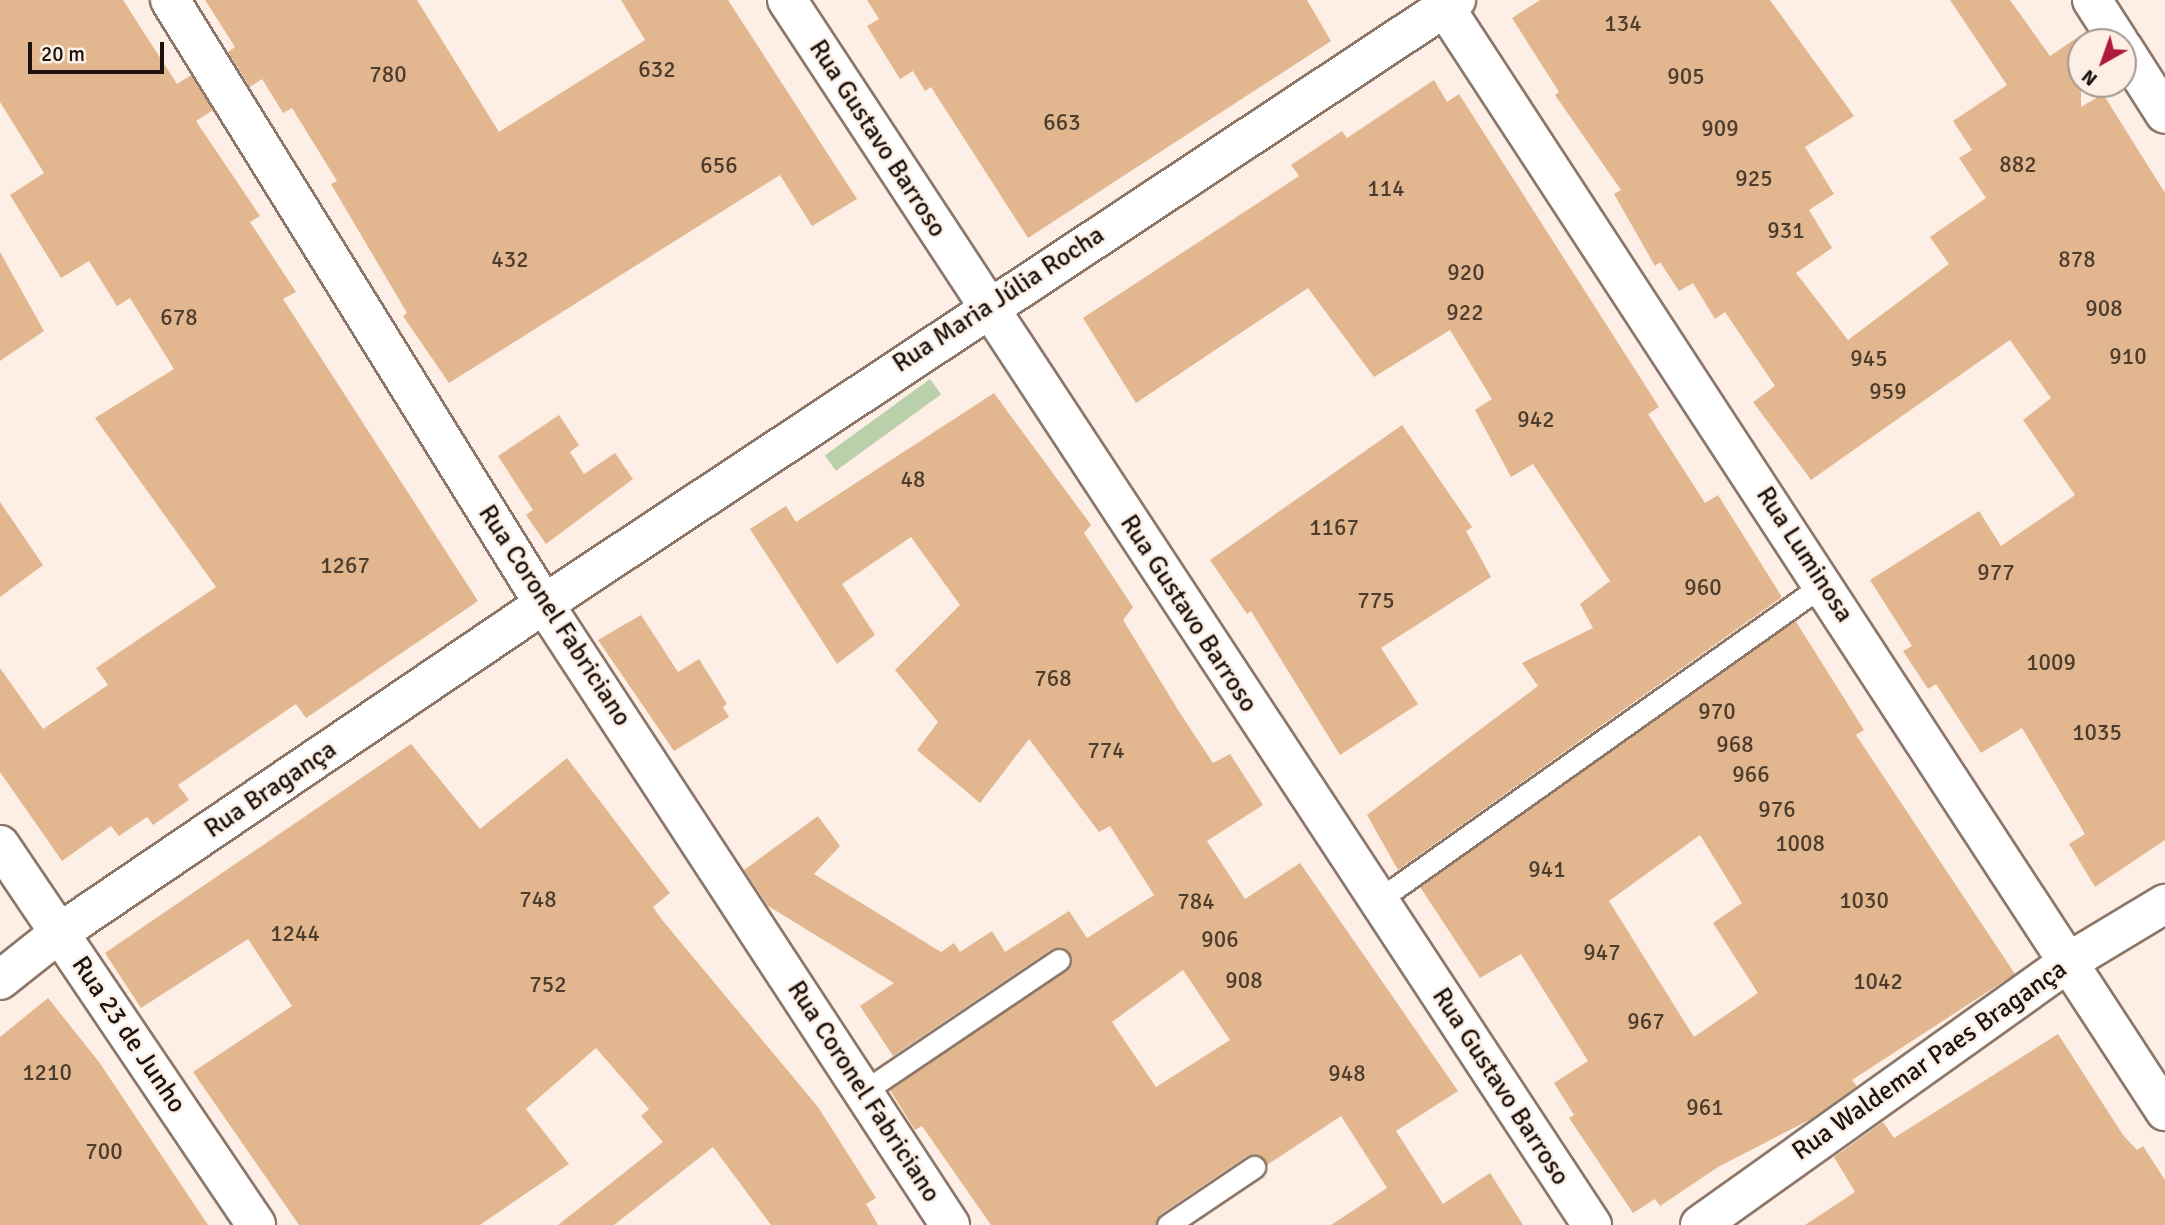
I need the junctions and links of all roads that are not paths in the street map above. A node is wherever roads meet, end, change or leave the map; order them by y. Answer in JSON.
{"nodes":[{"id":1,"x":170,"y":0,"type":"edge"},
{"id":2,"x":787,"y":0,"type":"edge"},
{"id":3,"x":2092,"y":0,"type":"edge"},
{"id":4,"x":1447,"y":2,"type":"edge"},
{"id":5,"x":2110,"y":28,"type":"edge"},
{"id":6,"x":2137,"y":70,"type":"edge"},
{"id":7,"x":2165,"y":114,"type":"edge"},
{"id":8,"x":986,"y":308,"type":"junction"},
{"id":9,"x":1824,"y":584,"type":"junction"},
{"id":10,"x":544,"y":604,"type":"junction"},
{"id":11,"x":0,"y":845,"type":"edge"},
{"id":12,"x":1377,"y":901,"type":"junction"},
{"id":13,"x":2165,"y":904,"type":"edge"},
{"id":14,"x":59,"y":933,"type":"junction"},
{"id":15,"x":1059,"y":960,"type":"dead end"},
{"id":16,"x":2070,"y":961,"type":"junction"},
{"id":17,"x":0,"y":980,"type":"edge"},
{"id":18,"x":863,"y":1091,"type":"junction"},
{"id":19,"x":2165,"y":1111,"type":"edge"},
{"id":20,"x":1254,"y":1167,"type":"dead end"},
{"id":21,"x":256,"y":1225,"type":"edge"},
{"id":22,"x":950,"y":1225,"type":"edge"},
{"id":23,"x":1168,"y":1225,"type":"edge"},
{"id":24,"x":1592,"y":1225,"type":"edge"},
{"id":25,"x":1700,"y":1225,"type":"edge"}],
"edges":[{"from":1,"to":10,"type":"street","name":"Rua Coronel Fabriciano"},
{"from":2,"to":8,"type":"street","name":"Rua Gustavo Barroso"},
{"from":3,"to":5,"type":"street"},
{"from":4,"to":8,"type":"street","name":"Rua Maria Júlia Rocha"},
{"from":4,"to":9,"type":"street","name":"Rua Luminosa"},
{"from":6,"to":7,"type":"street"},
{"from":8,"to":10,"type":"street","name":"Rua Maria Júlia Rocha"},
{"from":8,"to":12,"type":"street","name":"Rua Gustavo Barroso"},
{"from":9,"to":12,"type":"lane"},
{"from":9,"to":16,"type":"street","name":"Rua Luminosa"},
{"from":10,"to":14,"type":"street","name":"Rua Bragança"},
{"from":10,"to":18,"type":"street","name":"Rua Coronel Fabriciano"},
{"from":11,"to":14,"type":"street","name":"Rua 23 de Junho"},
{"from":12,"to":24,"type":"street","name":"Rua Gustavo Barroso"},
{"from":13,"to":16,"type":"street","name":"Rua Waldemar Paes Bragança"},
{"from":14,"to":17,"type":"street","name":"Rua Bragança"},
{"from":14,"to":21,"type":"street","name":"Rua 23 de Junho"},
{"from":15,"to":18,"type":"lane"},
{"from":16,"to":19,"type":"street","name":"Rua Luminosa"},
{"from":16,"to":25,"type":"street","name":"Rua Waldemar Paes Bragança"},
{"from":18,"to":22,"type":"street","name":"Rua Coronel Fabriciano"},
{"from":20,"to":23,"type":"lane"}]}
